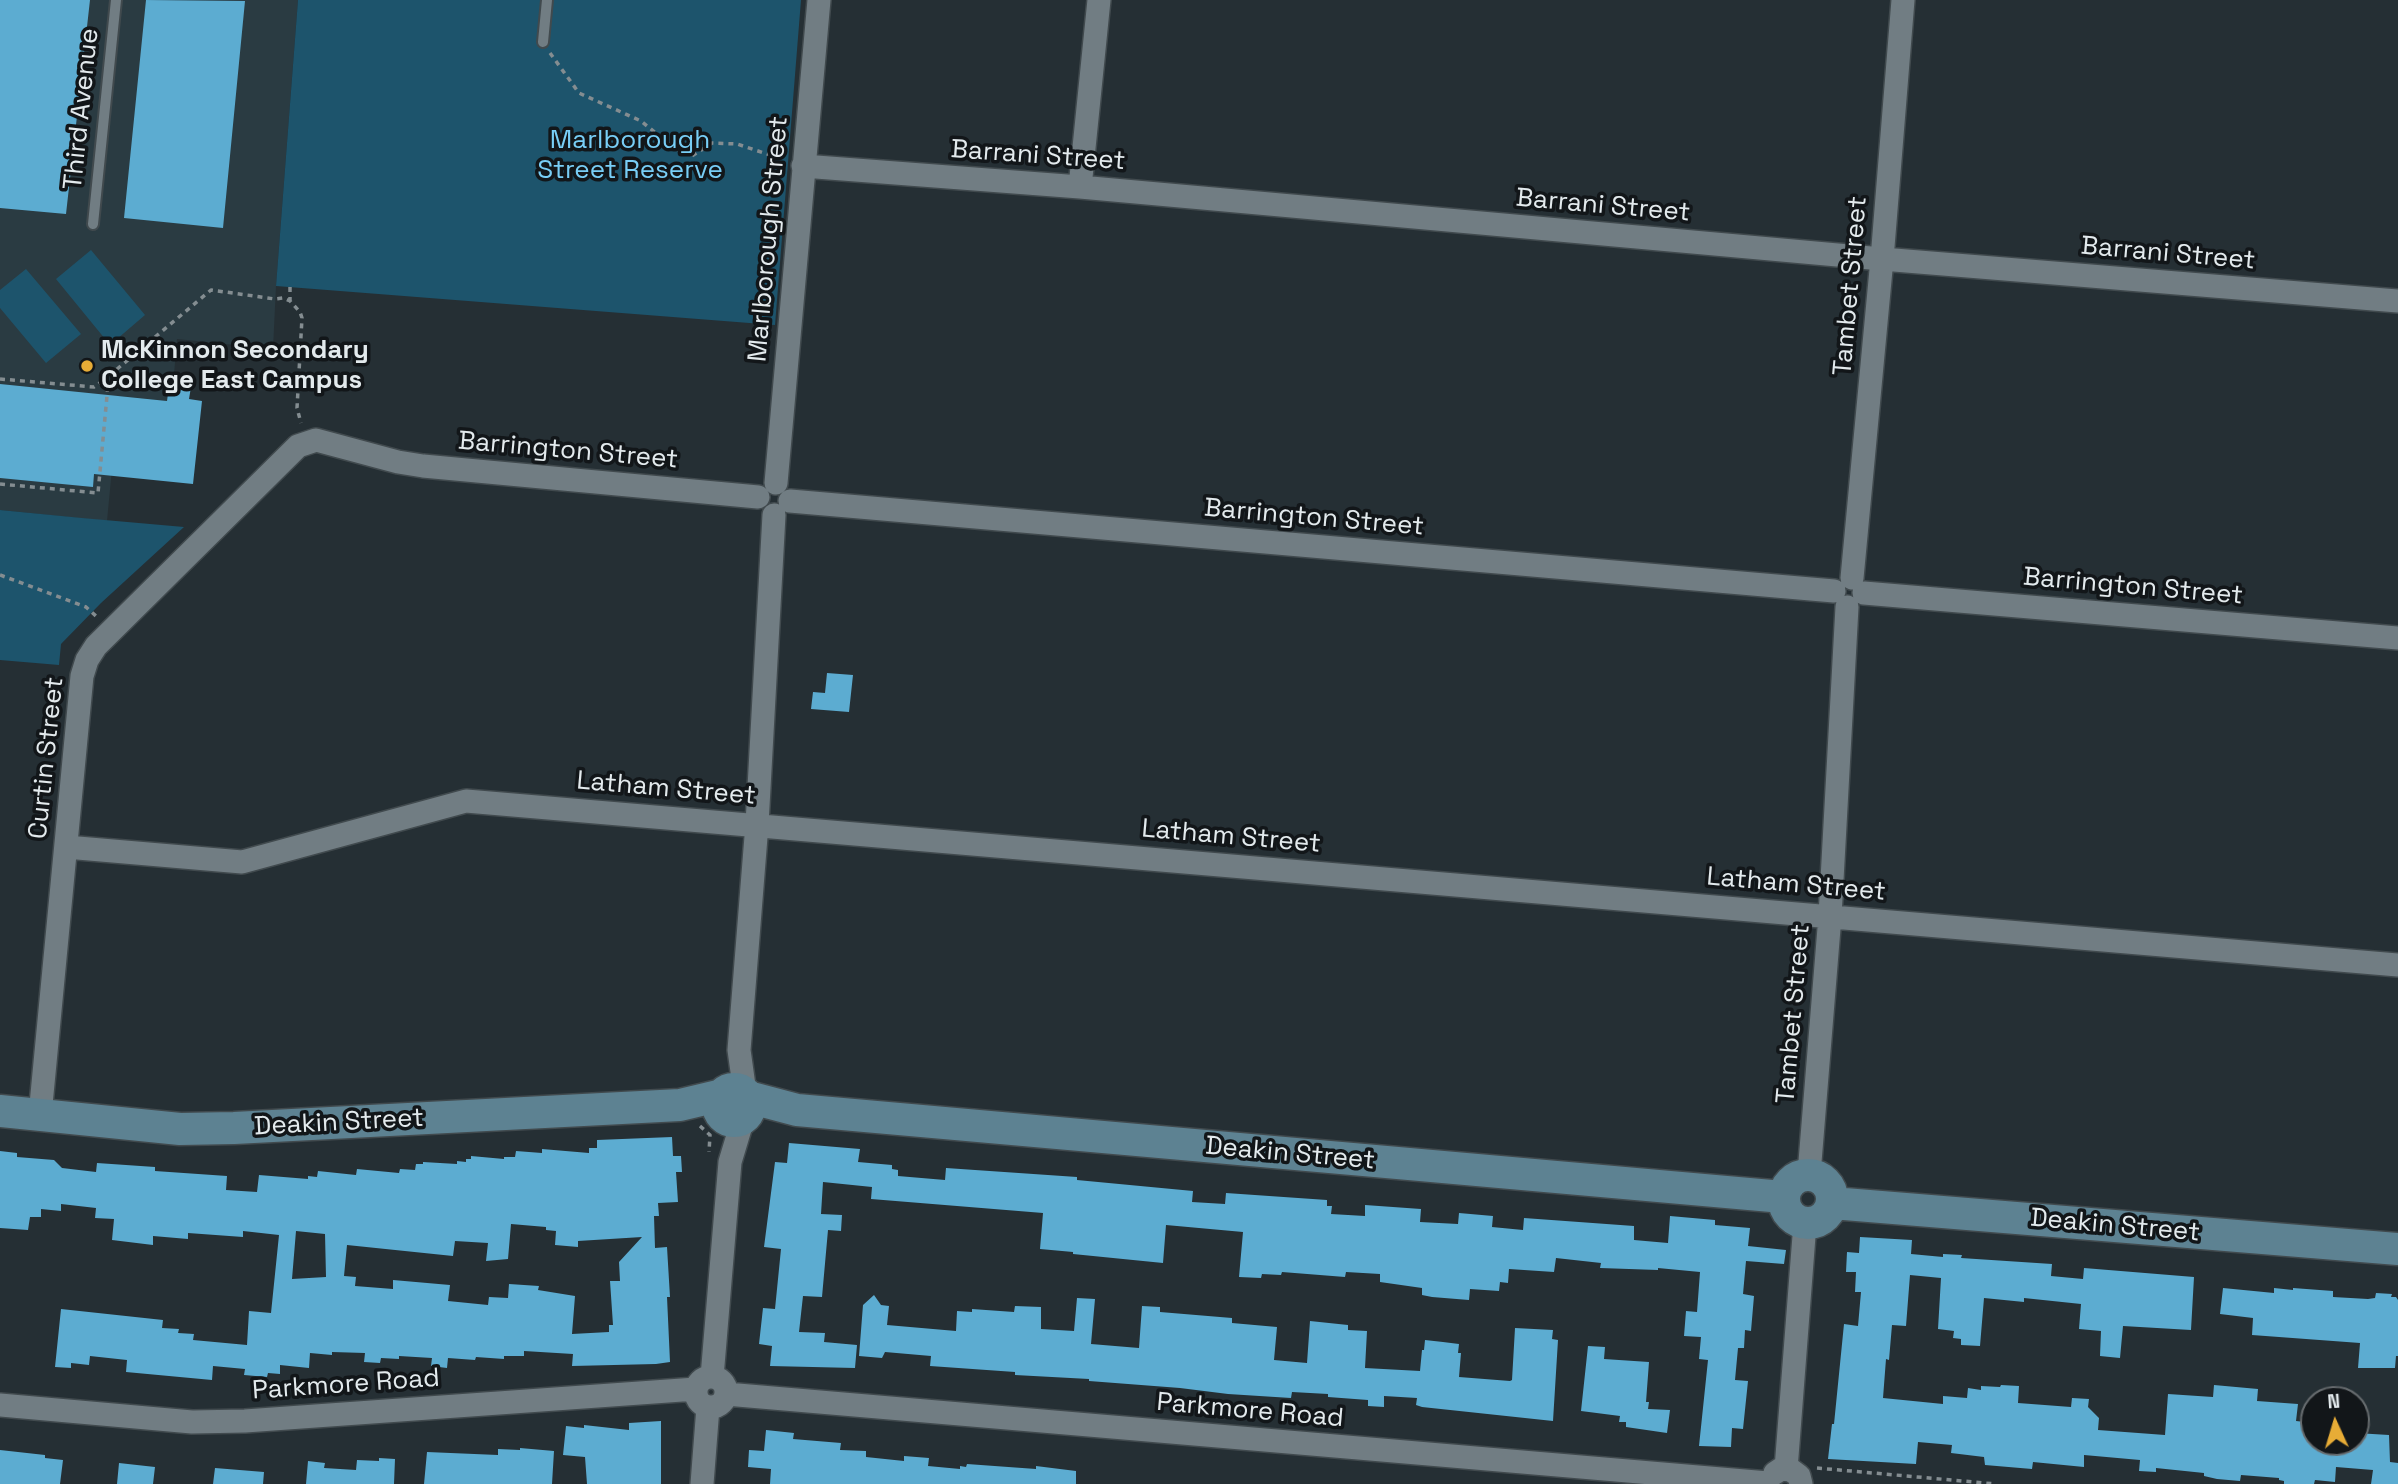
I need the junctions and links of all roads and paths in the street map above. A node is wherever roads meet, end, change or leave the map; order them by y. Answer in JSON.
{"nodes":[{"id":1,"x":116,"y":0,"type":"edge"},
{"id":2,"x":547,"y":0,"type":"edge"},
{"id":3,"x":819,"y":0,"type":"edge"},
{"id":4,"x":1099,"y":0,"type":"edge"},
{"id":5,"x":1903,"y":0,"type":"edge"},
{"id":6,"x":543,"y":42,"type":"joint"},
{"id":7,"x":803,"y":166,"type":"junction"},
{"id":8,"x":1080,"y":187,"type":"junction"},
{"id":9,"x":93,"y":224,"type":"dead end"},
{"id":10,"x":1882,"y":259,"type":"junction"},
{"id":11,"x":290,"y":287,"type":"dead end"},
{"id":12,"x":290,"y":301,"type":"junction"},
{"id":13,"x":2398,"y":301,"type":"edge"},
{"id":14,"x":0,"y":379,"type":"edge"},
{"id":15,"x":104,"y":380,"type":"junction"},
{"id":16,"x":306,"y":442,"type":"junction"},
{"id":17,"x":0,"y":484,"type":"edge"},
{"id":18,"x":775,"y":499,"type":"junction"},
{"id":19,"x":0,"y":575,"type":"edge"},
{"id":20,"x":1849,"y":592,"type":"junction"},
{"id":21,"x":113,"y":629,"type":"junction"},
{"id":22,"x":2398,"y":638,"type":"edge"},
{"id":23,"x":757,"y":824,"type":"junction"},
{"id":24,"x":66,"y":846,"type":"junction"},
{"id":25,"x":1830,"y":916,"type":"junction"},
{"id":26,"x":2398,"y":965,"type":"edge"},
{"id":27,"x":725,"y":1107,"type":"junction"},
{"id":28,"x":0,"y":1111,"type":"edge"},
{"id":29,"x":40,"y":1115,"type":"junction"},
{"id":30,"x":719,"y":1162,"type":"junction"},
{"id":31,"x":1809,"y":1174,"type":"junction"},
{"id":32,"x":1783,"y":1197,"type":"junction"},
{"id":33,"x":1832,"y":1203,"type":"junction"},
{"id":34,"x":1805,"y":1223,"type":"junction"},
{"id":35,"x":2398,"y":1249,"type":"edge"},
{"id":36,"x":710,"y":1392,"type":"junction"},
{"id":37,"x":0,"y":1405,"type":"edge"},
{"id":38,"x":1786,"y":1477,"type":"edge"},
{"id":39,"x":702,"y":1484,"type":"edge"},
{"id":40,"x":1996,"y":1484,"type":"edge"}],
"edges":[{"from":1,"to":9,"type":"lane","name":"Third Avenue"},
{"from":2,"to":6,"type":"lane"},
{"from":3,"to":7,"type":"street","name":"Marlborough Street"},
{"from":4,"to":8,"type":"street"},
{"from":5,"to":10,"type":"street","name":"Tambet Street"},
{"from":6,"to":7,"type":"path"},
{"from":7,"to":8,"type":"street","name":"Barrani Street"},
{"from":7,"to":18,"type":"street","name":"Marlborough Street"},
{"from":8,"to":10,"type":"street","name":"Barrani Street"},
{"from":10,"to":13,"type":"street","name":"Barrani Street"},
{"from":10,"to":20,"type":"street","name":"Tambet Street"},
{"from":11,"to":12,"type":"path"},
{"from":12,"to":15,"type":"path"},
{"from":12,"to":16,"type":"path"},
{"from":14,"to":15,"type":"path"},
{"from":15,"to":17,"type":"path"},
{"from":16,"to":18,"type":"street","name":"Barrington Street"},
{"from":16,"to":21,"type":"street","name":"Curtin Street"},
{"from":18,"to":20,"type":"street","name":"Barrington Street"},
{"from":18,"to":23,"type":"street","name":"Marlborough Street"},
{"from":19,"to":21,"type":"path"},
{"from":20,"to":22,"type":"street","name":"Barrington Street"},
{"from":20,"to":25,"type":"street","name":"Tambet Street"},
{"from":21,"to":24,"type":"street","name":"Curtin Street"},
{"from":23,"to":24,"type":"street","name":"Latham Street"},
{"from":23,"to":25,"type":"street","name":"Latham Street"},
{"from":23,"to":27,"type":"street","name":"Marlborough Street"},
{"from":24,"to":29,"type":"street","name":"Curtin Street"},
{"from":25,"to":26,"type":"street","name":"Latham Street"},
{"from":25,"to":31,"type":"street","name":"Tambet Street"},
{"from":27,"to":29,"type":"street","name":"Deakin Street"},
{"from":27,"to":30,"type":"street","name":"Marlborough Street"},
{"from":27,"to":30,"type":"path"},
{"from":27,"to":32,"type":"street","name":"Deakin Street"},
{"from":28,"to":29,"type":"street","name":"Deakin Street"},
{"from":30,"to":36,"type":"street","name":"Marlborough Street"},
{"from":31,"to":32,"type":"street"},
{"from":31,"to":33,"type":"street"},
{"from":32,"to":34,"type":"street"},
{"from":33,"to":34,"type":"street"},
{"from":33,"to":35,"type":"street","name":"Deakin Street"},
{"from":34,"to":38,"type":"street"},
{"from":36,"to":37,"type":"street","name":"Parkmore Road"},
{"from":36,"to":38,"type":"street","name":"Parkmore Road"},
{"from":36,"to":39,"type":"street","name":"Marlborough Street"},
{"from":38,"to":40,"type":"path"}]}
